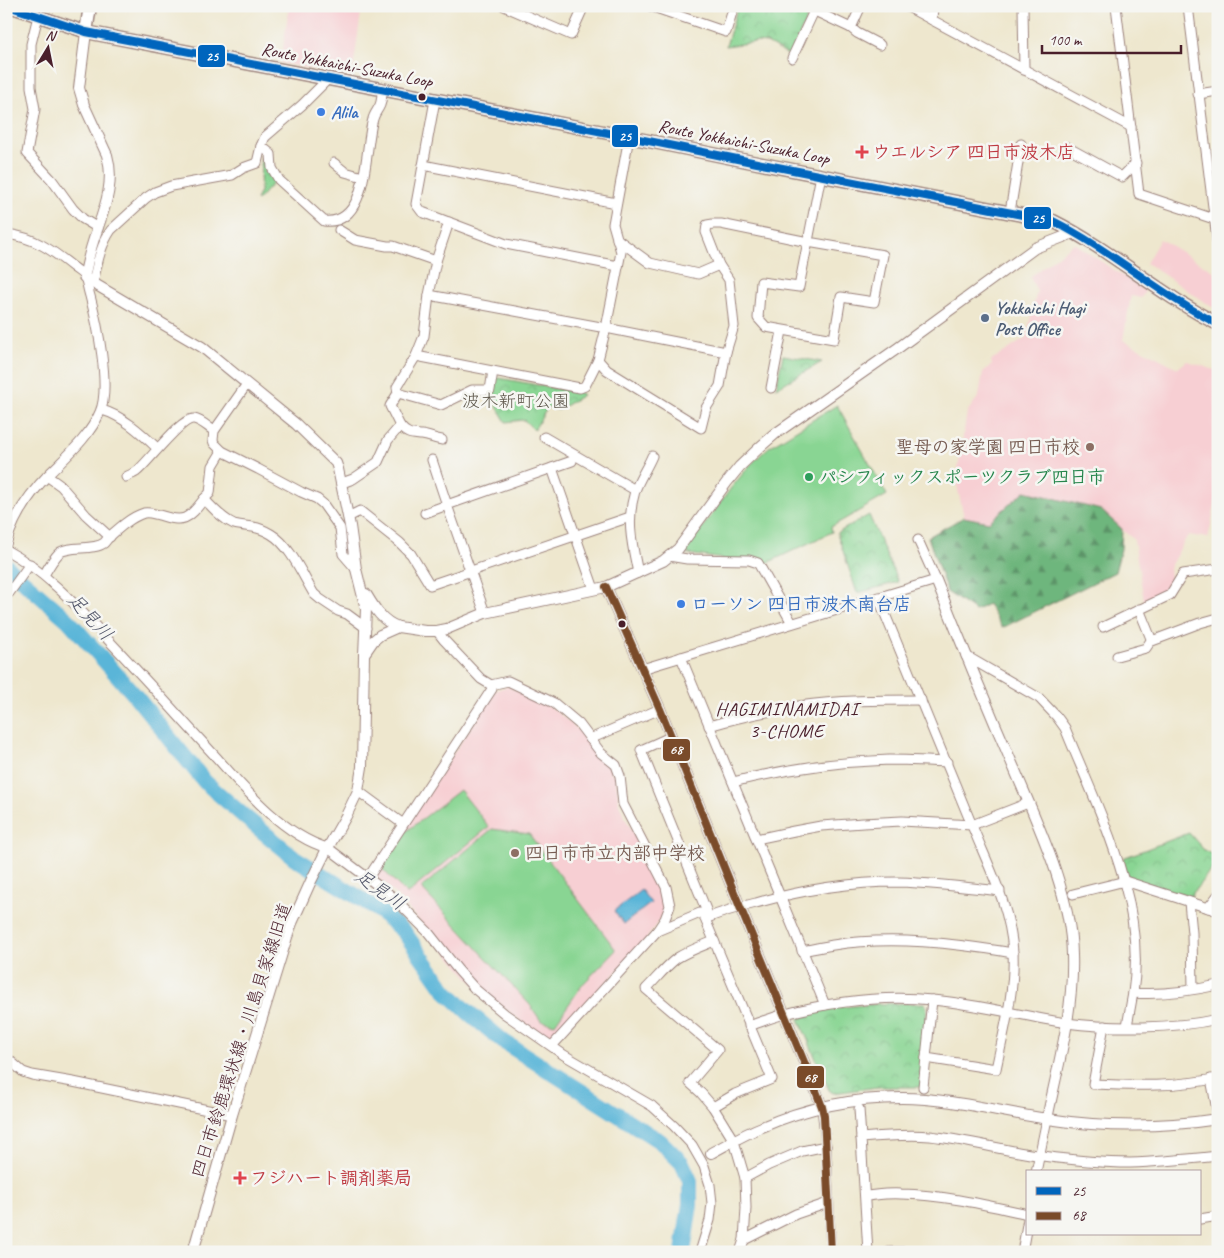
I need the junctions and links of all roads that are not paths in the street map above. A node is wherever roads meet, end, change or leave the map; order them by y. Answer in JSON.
{"nodes":[{"id":1,"x":8,"y":6,"type":"edge"},
{"id":2,"x":90,"y":6,"type":"edge"},
{"id":3,"x":504,"y":6,"type":"edge"},
{"id":4,"x":584,"y":6,"type":"edge"},
{"id":5,"x":650,"y":6,"type":"edge"},
{"id":6,"x":734,"y":6,"type":"edge"},
{"id":7,"x":804,"y":6,"type":"edge"},
{"id":8,"x":861,"y":6,"type":"edge"},
{"id":9,"x":906,"y":6,"type":"edge"},
{"id":10,"x":933,"y":6,"type":"edge"},
{"id":11,"x":1023,"y":6,"type":"edge"},
{"id":12,"x":1116,"y":6,"type":"edge"},
{"id":13,"x":1188,"y":6,"type":"edge"},
{"id":14,"x":814,"y":11,"type":"junction"},
{"id":15,"x":38,"y":16,"type":"junction"},
{"id":16,"x":932,"y":20,"type":"junction"},
{"id":17,"x":851,"y":28,"type":"junction"},
{"id":18,"x":86,"y":32,"type":"junction"},
{"id":19,"x":880,"y":45,"type":"dead end"},
{"id":20,"x":792,"y":58,"type":"dead end"},
{"id":21,"x":1024,"y":70,"type":"junction"},
{"id":22,"x":328,"y":79,"type":"junction"},
{"id":23,"x":382,"y":89,"type":"junction"},
{"id":24,"x":1218,"y":92,"type":"edge"},
{"id":25,"x":1198,"y":94,"type":"junction"},
{"id":26,"x":435,"y":100,"type":"junction"},
{"id":27,"x":1131,"y":127,"type":"junction"},
{"id":28,"x":629,"y":137,"type":"junction"},
{"id":29,"x":1021,"y":144,"type":"dead end"},
{"id":30,"x":261,"y":146,"type":"junction"},
{"id":31,"x":1067,"y":147,"type":"dead end"},
{"id":32,"x":1136,"y":163,"type":"junction"},
{"id":33,"x":334,"y":164,"type":"dead end"},
{"id":34,"x":423,"y":165,"type":"junction"},
{"id":35,"x":821,"y":175,"type":"junction"},
{"id":36,"x":363,"y":176,"type":"junction"},
{"id":37,"x":616,"y":203,"type":"junction"},
{"id":38,"x":1010,"y":212,"type":"junction"},
{"id":39,"x":1214,"y":219,"type":"junction"},
{"id":40,"x":449,"y":222,"type":"junction"},
{"id":41,"x":98,"y":228,"type":"junction"},
{"id":42,"x":338,"y":230,"type":"dead end"},
{"id":43,"x":1076,"y":232,"type":"junction"},
{"id":44,"x":6,"y":234,"type":"edge"},
{"id":45,"x":617,"y":239,"type":"junction"},
{"id":46,"x":808,"y":242,"type":"junction"},
{"id":47,"x":1218,"y":248,"type":"edge"},
{"id":48,"x":436,"y":261,"type":"junction"},
{"id":49,"x":719,"y":265,"type":"junction"},
{"id":50,"x":618,"y":266,"type":"junction"},
{"id":51,"x":89,"y":280,"type":"junction"},
{"id":52,"x":429,"y":295,"type":"junction"},
{"id":53,"x":1218,"y":324,"type":"edge"},
{"id":54,"x":606,"y":328,"type":"junction"},
{"id":55,"x":782,"y":330,"type":"junction"},
{"id":56,"x":726,"y":352,"type":"junction"},
{"id":57,"x":416,"y":356,"type":"junction"},
{"id":58,"x":598,"y":360,"type":"junction"},
{"id":59,"x":493,"y":371,"type":"junction"},
{"id":60,"x":247,"y":384,"type":"junction"},
{"id":61,"x":771,"y":388,"type":"dead end"},
{"id":62,"x":398,"y":393,"type":"junction"},
{"id":63,"x":102,"y":410,"type":"junction"},
{"id":64,"x":400,"y":426,"type":"junction"},
{"id":65,"x":214,"y":431,"type":"junction"},
{"id":66,"x":544,"y":437,"type":"dead end"},
{"id":67,"x":442,"y":440,"type":"dead end"},
{"id":68,"x":157,"y":448,"type":"junction"},
{"id":69,"x":222,"y":451,"type":"junction"},
{"id":70,"x":652,"y":456,"type":"dead end"},
{"id":71,"x":432,"y":460,"type":"dead end"},
{"id":72,"x":572,"y":461,"type":"dead end"},
{"id":73,"x":552,"y":468,"type":"junction"},
{"id":74,"x":47,"y":476,"type":"junction"},
{"id":75,"x":126,"y":477,"type":"dead end"},
{"id":76,"x":342,"y":483,"type":"junction"},
{"id":77,"x":635,"y":490,"type":"junction"},
{"id":78,"x":204,"y":499,"type":"junction"},
{"id":79,"x":447,"y":505,"type":"junction"},
{"id":80,"x":425,"y":512,"type":"dead end"},
{"id":81,"x":630,"y":517,"type":"junction"},
{"id":82,"x":346,"y":524,"type":"junction"},
{"id":83,"x":575,"y":535,"type":"junction"},
{"id":84,"x":110,"y":537,"type":"junction"},
{"id":85,"x":918,"y":540,"type":"dead end"},
{"id":86,"x":6,"y":544,"type":"edge"},
{"id":87,"x":6,"y":550,"type":"edge"},
{"id":88,"x":669,"y":556,"type":"junction"},
{"id":89,"x":29,"y":565,"type":"junction"},
{"id":90,"x":1218,"y":569,"type":"edge"},
{"id":91,"x":471,"y":570,"type":"junction"},
{"id":92,"x":638,"y":573,"type":"junction"},
{"id":93,"x":44,"y":575,"type":"junction"},
{"id":94,"x":936,"y":580,"type":"junction"},
{"id":95,"x":361,"y":585,"type":"junction"},
{"id":96,"x":606,"y":587,"type":"junction"},
{"id":97,"x":594,"y":589,"type":"junction"},
{"id":98,"x":8,"y":591,"type":"edge"},
{"id":99,"x":878,"y":597,"type":"junction"},
{"id":100,"x":1139,"y":609,"type":"junction"},
{"id":101,"x":485,"y":613,"type":"junction"},
{"id":102,"x":1218,"y":618,"type":"edge"},
{"id":103,"x":792,"y":623,"type":"junction"},
{"id":104,"x":398,"y":627,"type":"junction"},
{"id":105,"x":1103,"y":627,"type":"dead end"},
{"id":106,"x":366,"y":628,"type":"junction"},
{"id":107,"x":437,"y":631,"type":"junction"},
{"id":108,"x":1152,"y":639,"type":"junction"},
{"id":109,"x":364,"y":655,"type":"junction"},
{"id":110,"x":966,"y":656,"type":"junction"},
{"id":111,"x":1117,"y":656,"type":"dead end"},
{"id":112,"x":681,"y":657,"type":"junction"},
{"id":113,"x":642,"y":669,"type":"junction"},
{"id":114,"x":492,"y":685,"type":"junction"},
{"id":115,"x":921,"y":700,"type":"junction"},
{"id":116,"x":660,"y":709,"type":"junction"},
{"id":117,"x":709,"y":726,"type":"junction"},
{"id":118,"x":670,"y":737,"type":"junction"},
{"id":119,"x":590,"y":739,"type":"junction"},
{"id":120,"x":946,"y":762,"type":"junction"},
{"id":121,"x":733,"y":782,"type":"junction"},
{"id":122,"x":358,"y":791,"type":"junction"},
{"id":123,"x":1028,"y":803,"type":"junction"},
{"id":124,"x":403,"y":824,"type":"junction"},
{"id":125,"x":972,"y":825,"type":"junction"},
{"id":126,"x":756,"y":839,"type":"junction"},
{"id":127,"x":327,"y":849,"type":"junction"},
{"id":128,"x":368,"y":878,"type":"junction"},
{"id":129,"x":1125,"y":882,"type":"junction"},
{"id":130,"x":1000,"y":891,"type":"junction"},
{"id":131,"x":1073,"y":894,"type":"dead end"},
{"id":132,"x":1218,"y":894,"type":"edge"},
{"id":133,"x":779,"y":896,"type":"junction"},
{"id":134,"x":1189,"y":902,"type":"junction"},
{"id":135,"x":740,"y":907,"type":"junction"},
{"id":136,"x":1208,"y":908,"type":"junction"},
{"id":137,"x":1218,"y":911,"type":"edge"},
{"id":138,"x":705,"y":915,"type":"junction"},
{"id":139,"x":656,"y":931,"type":"junction"},
{"id":140,"x":714,"y":941,"type":"junction"},
{"id":141,"x":802,"y":951,"type":"junction"},
{"id":142,"x":1013,"y":952,"type":"junction"},
{"id":143,"x":1218,"y":985,"type":"edge"},
{"id":144,"x":1193,"y":989,"type":"junction"},
{"id":145,"x":1133,"y":993,"type":"junction"},
{"id":146,"x":932,"y":1000,"type":"junction"},
{"id":147,"x":825,"y":1005,"type":"junction"},
{"id":148,"x":1008,"y":1011,"type":"junction"},
{"id":149,"x":784,"y":1014,"type":"junction"},
{"id":150,"x":1218,"y":1019,"type":"edge"},
{"id":151,"x":1067,"y":1023,"type":"junction"},
{"id":152,"x":749,"y":1026,"type":"junction"},
{"id":153,"x":1104,"y":1026,"type":"junction"},
{"id":154,"x":1127,"y":1026,"type":"junction"},
{"id":155,"x":552,"y":1046,"type":"junction"},
{"id":156,"x":6,"y":1057,"type":"edge"},
{"id":157,"x":926,"y":1058,"type":"junction"},
{"id":158,"x":1214,"y":1079,"type":"edge"},
{"id":159,"x":923,"y":1087,"type":"dead end"},
{"id":160,"x":713,"y":1107,"type":"junction"},
{"id":161,"x":822,"y":1107,"type":"junction"},
{"id":162,"x":859,"y":1109,"type":"dead end"},
{"id":163,"x":232,"y":1115,"type":"junction"},
{"id":164,"x":1218,"y":1115,"type":"edge"},
{"id":165,"x":1047,"y":1119,"type":"junction"},
{"id":166,"x":1218,"y":1119,"type":"edge"},
{"id":167,"x":861,"y":1138,"type":"junction"},
{"id":168,"x":734,"y":1141,"type":"junction"},
{"id":169,"x":826,"y":1146,"type":"junction"},
{"id":170,"x":711,"y":1153,"type":"dead end"},
{"id":171,"x":1040,"y":1156,"type":"junction"},
{"id":172,"x":1218,"y":1156,"type":"edge"},
{"id":173,"x":1036,"y":1170,"type":"edge"},
{"id":174,"x":745,"y":1178,"type":"junction"},
{"id":175,"x":866,"y":1196,"type":"junction"},
{"id":176,"x":828,"y":1203,"type":"junction"},
{"id":177,"x":1026,"y":1214,"type":"edge"},
{"id":178,"x":1218,"y":1216,"type":"edge"},
{"id":179,"x":1202,"y":1219,"type":"edge"},
{"id":180,"x":1026,"y":1230,"type":"edge"},
{"id":181,"x":744,"y":1240,"type":"junction"},
{"id":182,"x":192,"y":1252,"type":"edge"},
{"id":183,"x":700,"y":1252,"type":"edge"},
{"id":184,"x":740,"y":1252,"type":"edge"},
{"id":185,"x":831,"y":1252,"type":"edge"},
{"id":186,"x":868,"y":1252,"type":"edge"},
{"id":187,"x":888,"y":1252,"type":"edge"},
{"id":188,"x":908,"y":1252,"type":"edge"},
{"id":189,"x":1022,"y":1252,"type":"edge"}],
"edges":[{"from":1,"to":15,"type":"main road"},
{"from":2,"to":18,"type":"main road"},
{"from":3,"to":4,"type":"street"},
{"from":5,"to":6,"type":"street"},
{"from":7,"to":14,"type":"street"},
{"from":8,"to":17,"type":"street"},
{"from":9,"to":16,"type":"street"},
{"from":10,"to":16,"type":"street"},
{"from":11,"to":21,"type":"street"},
{"from":12,"to":27,"type":"street"},
{"from":13,"to":25,"type":"street"},
{"from":14,"to":17,"type":"street"},
{"from":14,"to":20,"type":"street"},
{"from":15,"to":18,"type":"main road"},
{"from":15,"to":41,"type":"street"},
{"from":16,"to":21,"type":"street"},
{"from":17,"to":19,"type":"street"},
{"from":18,"to":22,"type":"main road","name":"Route Yokkaichi-Suzuka Loop"},
{"from":18,"to":41,"type":"street"},
{"from":21,"to":27,"type":"street"},
{"from":22,"to":23,"type":"main road","name":"Route Yokkaichi-Suzuka Loop"},
{"from":22,"to":30,"type":"street"},
{"from":23,"to":26,"type":"main road","name":"Route Yokkaichi-Suzuka Loop"},
{"from":23,"to":36,"type":"street"},
{"from":24,"to":25,"type":"street"},
{"from":25,"to":39,"type":"street"},
{"from":26,"to":28,"type":"main road","name":"Route Yokkaichi-Suzuka Loop"},
{"from":26,"to":34,"type":"street"},
{"from":27,"to":32,"type":"street"},
{"from":28,"to":35,"type":"main road","name":"Route Yokkaichi-Suzuka Loop"},
{"from":28,"to":37,"type":"street"},
{"from":29,"to":38,"type":"street"},
{"from":30,"to":36,"type":"street"},
{"from":30,"to":51,"type":"street"},
{"from":31,"to":32,"type":"street"},
{"from":32,"to":39,"type":"street"},
{"from":33,"to":36,"type":"street"},
{"from":34,"to":37,"type":"street"},
{"from":34,"to":40,"type":"street"},
{"from":35,"to":38,"type":"main road","name":"Route Yokkaichi-Suzuka Loop"},
{"from":35,"to":46,"type":"street"},
{"from":37,"to":45,"type":"street"},
{"from":38,"to":43,"type":"main road","name":"Route Yokkaichi-Suzuka Loop"},
{"from":39,"to":47,"type":"street"},
{"from":40,"to":48,"type":"street"},
{"from":40,"to":50,"type":"street"},
{"from":41,"to":51,"type":"street"},
{"from":42,"to":48,"type":"street"},
{"from":43,"to":53,"type":"main road","name":"Route Yokkaichi-Suzuka Loop"},
{"from":43,"to":88,"type":"street"},
{"from":44,"to":51,"type":"street"},
{"from":45,"to":49,"type":"street"},
{"from":45,"to":50,"type":"street"},
{"from":46,"to":49,"type":"street"},
{"from":46,"to":55,"type":"street"},
{"from":46,"to":55,"type":"street"},
{"from":48,"to":52,"type":"street"},
{"from":49,"to":56,"type":"street"},
{"from":50,"to":54,"type":"street"},
{"from":51,"to":60,"type":"street","name":"四日市鈴鹿環状線・川島貝家線旧道"},
{"from":51,"to":63,"type":"street"},
{"from":52,"to":54,"type":"street"},
{"from":52,"to":57,"type":"street"},
{"from":54,"to":56,"type":"street"},
{"from":54,"to":58,"type":"street"},
{"from":55,"to":61,"type":"street"},
{"from":56,"to":58,"type":"street"},
{"from":57,"to":59,"type":"street"},
{"from":57,"to":62,"type":"street"},
{"from":58,"to":59,"type":"street"},
{"from":59,"to":62,"type":"street"},
{"from":60,"to":65,"type":"street"},
{"from":60,"to":76,"type":"street","name":"四日市鈴鹿環状線・川島貝家線旧道"},
{"from":62,"to":64,"type":"street"},
{"from":63,"to":68,"type":"street"},
{"from":63,"to":74,"type":"street"},
{"from":64,"to":67,"type":"street"},
{"from":64,"to":76,"type":"street"},
{"from":65,"to":68,"type":"street"},
{"from":65,"to":69,"type":"street"},
{"from":66,"to":77,"type":"street"},
{"from":68,"to":75,"type":"street"},
{"from":69,"to":78,"type":"street"},
{"from":69,"to":82,"type":"street"},
{"from":70,"to":77,"type":"street"},
{"from":71,"to":79,"type":"street"},
{"from":72,"to":73,"type":"street"},
{"from":73,"to":79,"type":"street"},
{"from":73,"to":83,"type":"street"},
{"from":74,"to":84,"type":"street"},
{"from":74,"to":86,"type":"street"},
{"from":76,"to":82,"type":"street","name":"四日市鈴鹿環状線・川島貝家線旧道"},
{"from":77,"to":81,"type":"street"},
{"from":78,"to":84,"type":"street"},
{"from":78,"to":106,"type":"street"},
{"from":79,"to":80,"type":"street"},
{"from":79,"to":91,"type":"street"},
{"from":81,"to":83,"type":"street"},
{"from":81,"to":92,"type":"street"},
{"from":82,"to":91,"type":"street"},
{"from":82,"to":95,"type":"street","name":"四日市鈴鹿環状線・川島貝家線旧道"},
{"from":83,"to":91,"type":"street"},
{"from":83,"to":97,"type":"street"},
{"from":84,"to":93,"type":"street"},
{"from":85,"to":94,"type":"street"},
{"from":87,"to":89,"type":"street"},
{"from":88,"to":92,"type":"street"},
{"from":88,"to":103,"type":"street"},
{"from":89,"to":93,"type":"street"},
{"from":89,"to":98,"type":"street"},
{"from":90,"to":100,"type":"street"},
{"from":91,"to":101,"type":"street"},
{"from":92,"to":96,"type":"street"},
{"from":93,"to":127,"type":"street"},
{"from":94,"to":99,"type":"street"},
{"from":94,"to":110,"type":"street"},
{"from":95,"to":104,"type":"street"},
{"from":95,"to":106,"type":"street","name":"四日市鈴鹿環状線・川島貝家線旧道"},
{"from":96,"to":97,"type":"street"},
{"from":96,"to":113,"type":"street"},
{"from":97,"to":101,"type":"street"},
{"from":99,"to":103,"type":"street"},
{"from":99,"to":115,"type":"street"},
{"from":100,"to":105,"type":"street"},
{"from":100,"to":108,"type":"street"},
{"from":101,"to":107,"type":"street"},
{"from":102,"to":108,"type":"street"},
{"from":103,"to":112,"type":"street"},
{"from":104,"to":107,"type":"street"},
{"from":104,"to":109,"type":"street"},
{"from":106,"to":109,"type":"street","name":"四日市鈴鹿環状線・川島貝家線旧道"},
{"from":107,"to":114,"type":"street"},
{"from":108,"to":111,"type":"street"},
{"from":109,"to":122,"type":"street","name":"四日市鈴鹿環状線・川島貝家線旧道"},
{"from":110,"to":123,"type":"street"},
{"from":110,"to":129,"type":"street"},
{"from":112,"to":113,"type":"street"},
{"from":112,"to":117,"type":"street"},
{"from":113,"to":116,"type":"street"},
{"from":114,"to":119,"type":"street"},
{"from":114,"to":124,"type":"street"},
{"from":115,"to":117,"type":"street"},
{"from":115,"to":120,"type":"street"},
{"from":116,"to":118,"type":"street"},
{"from":116,"to":119,"type":"street"},
{"from":117,"to":121,"type":"street"},
{"from":118,"to":135,"type":"street"},
{"from":118,"to":138,"type":"street"},
{"from":119,"to":139,"type":"street"},
{"from":120,"to":121,"type":"street"},
{"from":120,"to":125,"type":"street"},
{"from":121,"to":126,"type":"street"},
{"from":122,"to":124,"type":"street"},
{"from":122,"to":127,"type":"street","name":"四日市鈴鹿環状線・川島貝家線旧道"},
{"from":123,"to":125,"type":"street"},
{"from":123,"to":151,"type":"street"},
{"from":124,"to":128,"type":"street"},
{"from":125,"to":126,"type":"street"},
{"from":125,"to":130,"type":"street"},
{"from":126,"to":133,"type":"street"},
{"from":127,"to":128,"type":"street"},
{"from":127,"to":163,"type":"street","name":"四日市鈴鹿環状線・川島貝家線旧道"},
{"from":128,"to":155,"type":"street"},
{"from":129,"to":131,"type":"street"},
{"from":129,"to":134,"type":"street"},
{"from":129,"to":145,"type":"street"},
{"from":130,"to":133,"type":"street"},
{"from":130,"to":142,"type":"street"},
{"from":132,"to":136,"type":"street"},
{"from":133,"to":135,"type":"street"},
{"from":133,"to":141,"type":"street"},
{"from":134,"to":136,"type":"street"},
{"from":134,"to":144,"type":"street"},
{"from":135,"to":138,"type":"street"},
{"from":135,"to":149,"type":"street"},
{"from":136,"to":137,"type":"street"},
{"from":138,"to":139,"type":"street"},
{"from":138,"to":140,"type":"street"},
{"from":139,"to":155,"type":"street"},
{"from":140,"to":152,"type":"street"},
{"from":140,"to":160,"type":"street"},
{"from":141,"to":142,"type":"street"},
{"from":141,"to":147,"type":"street"},
{"from":142,"to":148,"type":"street"},
{"from":143,"to":144,"type":"street"},
{"from":144,"to":145,"type":"street"},
{"from":145,"to":154,"type":"street"},
{"from":146,"to":147,"type":"street"},
{"from":146,"to":148,"type":"street"},
{"from":146,"to":157,"type":"street"},
{"from":147,"to":149,"type":"street"},
{"from":148,"to":151,"type":"street"},
{"from":148,"to":157,"type":"street"},
{"from":149,"to":152,"type":"street"},
{"from":149,"to":161,"type":"street"},
{"from":150,"to":154,"type":"street"},
{"from":151,"to":153,"type":"street"},
{"from":151,"to":165,"type":"street"},
{"from":152,"to":160,"type":"street"},
{"from":153,"to":154,"type":"street"},
{"from":153,"to":158,"type":"street"},
{"from":155,"to":183,"type":"street"},
{"from":156,"to":163,"type":"street"},
{"from":157,"to":159,"type":"street"},
{"from":158,"to":164,"type":"street"},
{"from":160,"to":168,"type":"street"},
{"from":161,"to":165,"type":"street"},
{"from":161,"to":168,"type":"street"},
{"from":161,"to":169,"type":"street"},
{"from":162,"to":167,"type":"street"},
{"from":163,"to":182,"type":"street","name":"四日市鈴鹿環状線・川島貝家線旧道"},
{"from":165,"to":166,"type":"street"},
{"from":165,"to":171,"type":"street"},
{"from":167,"to":171,"type":"street"},
{"from":167,"to":175,"type":"street"},
{"from":168,"to":170,"type":"street"},
{"from":168,"to":174,"type":"street"},
{"from":169,"to":174,"type":"street"},
{"from":169,"to":176,"type":"street"},
{"from":171,"to":172,"type":"street"},
{"from":171,"to":173,"type":"street"},
{"from":174,"to":181,"type":"street"},
{"from":175,"to":177,"type":"street"},
{"from":175,"to":186,"type":"street"},
{"from":176,"to":181,"type":"street"},
{"from":176,"to":185,"type":"street"},
{"from":178,"to":179,"type":"street"},
{"from":180,"to":189,"type":"street"},
{"from":181,"to":184,"type":"street"},
{"from":187,"to":188,"type":"street"}]}
